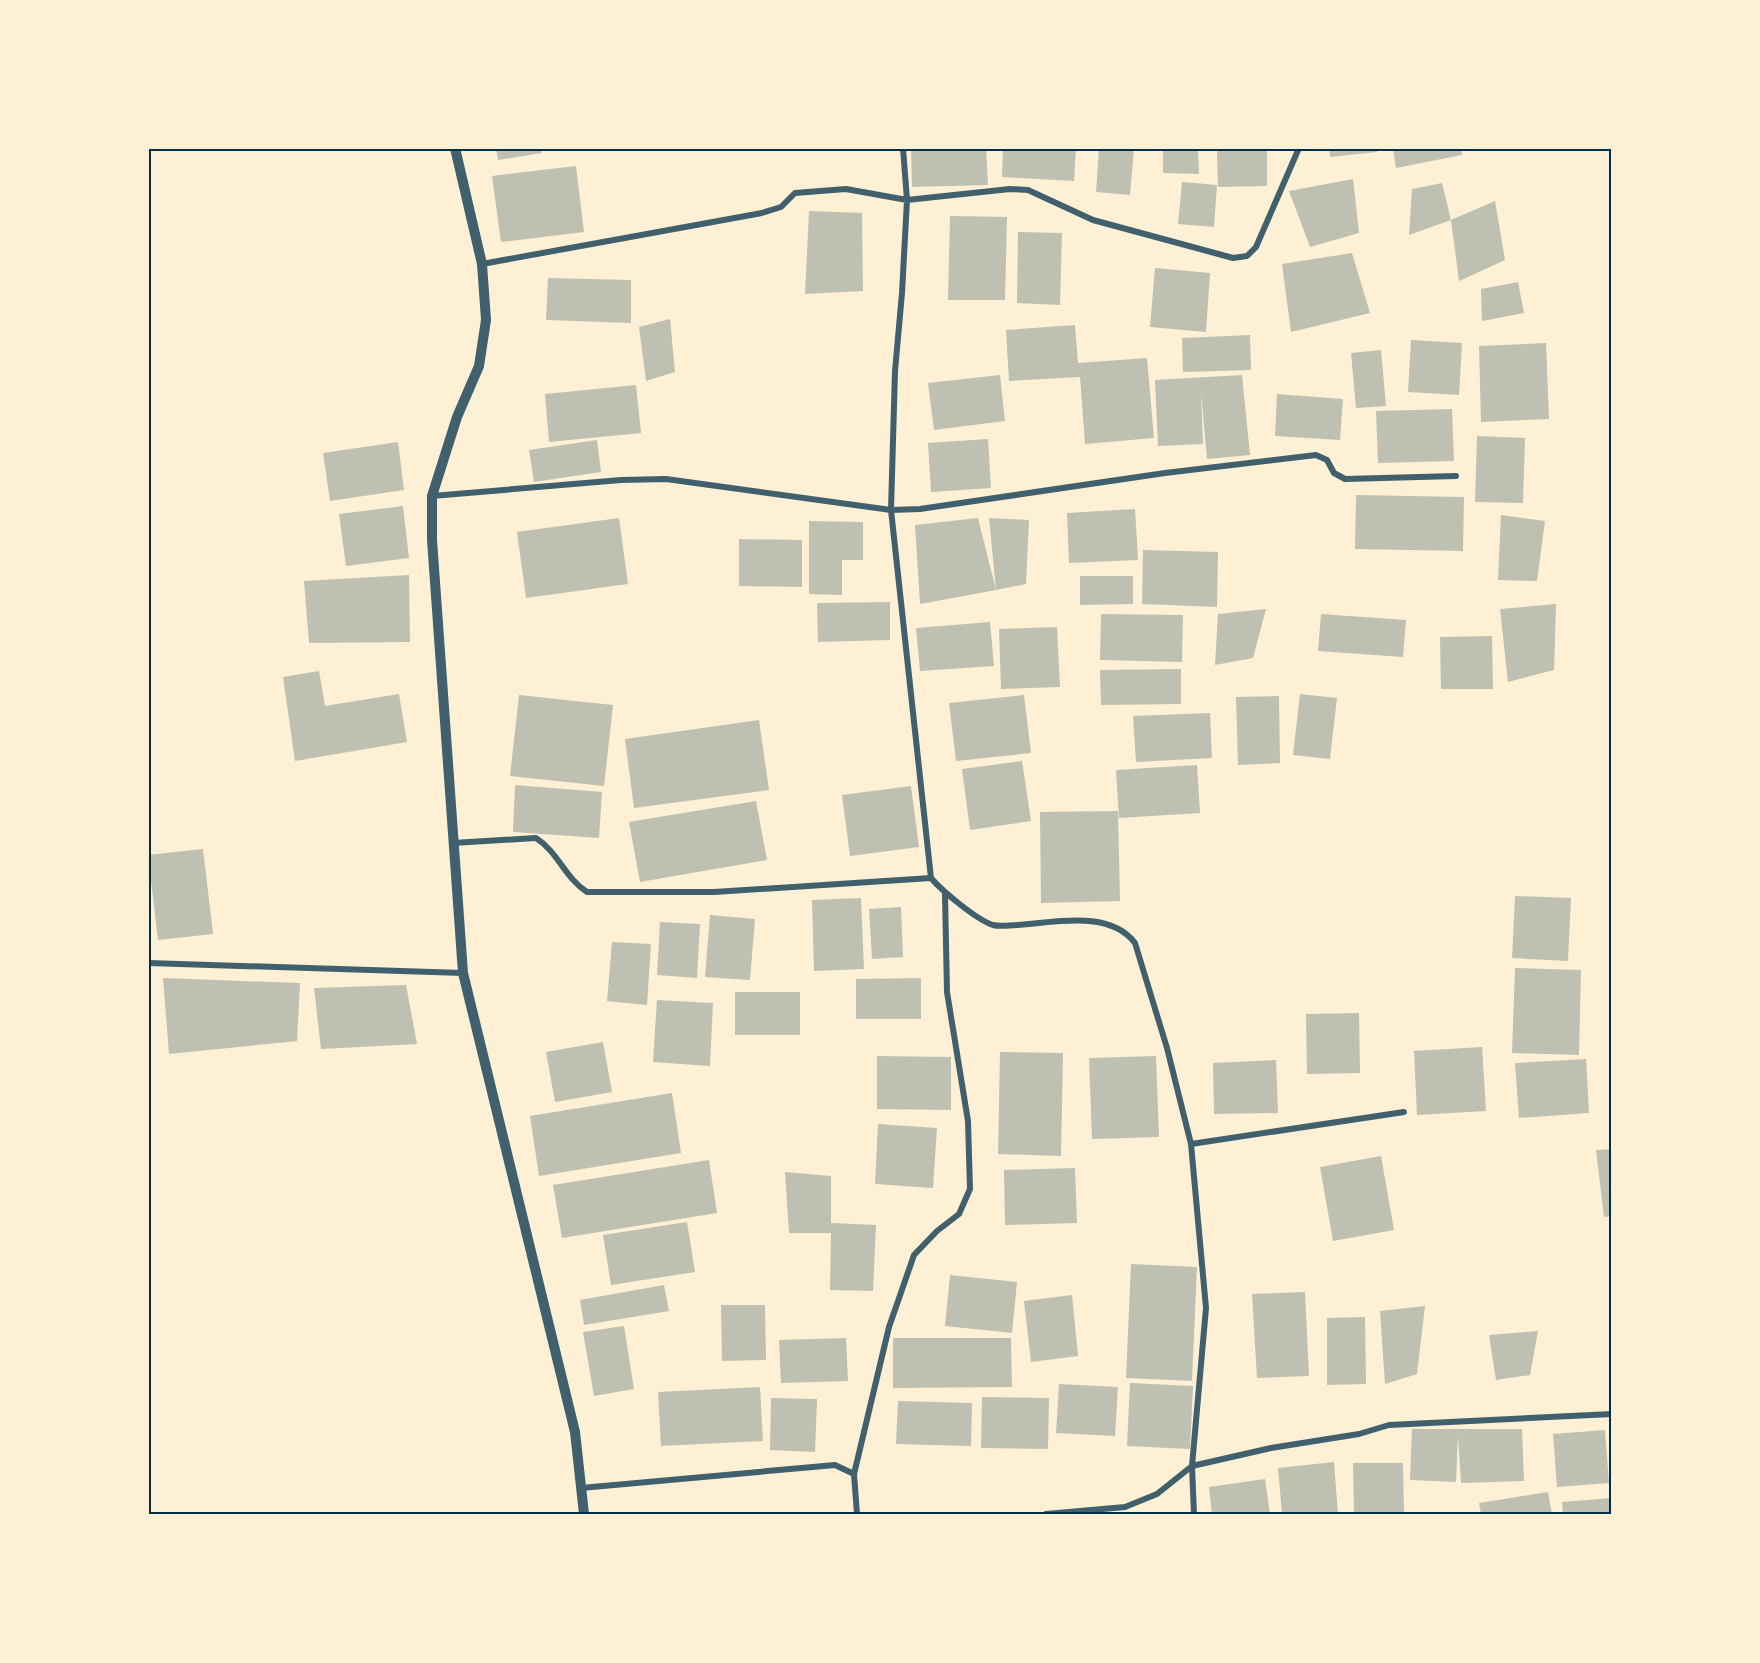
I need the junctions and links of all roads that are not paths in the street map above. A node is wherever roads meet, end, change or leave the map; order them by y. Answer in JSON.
{"nodes":[{"id":1,"x":455,"y":148,"type":"edge"},
{"id":2,"x":903,"y":148,"type":"edge"},
{"id":3,"x":1299,"y":148,"type":"edge"},
{"id":4,"x":907,"y":200,"type":"junction"},
{"id":5,"x":482,"y":264,"type":"junction"},
{"id":6,"x":1456,"y":476,"type":"dead end"},
{"id":7,"x":432,"y":496,"type":"junction"},
{"id":8,"x":891,"y":510,"type":"junction"},
{"id":9,"x":452,"y":843,"type":"junction"},
{"id":10,"x":931,"y":878,"type":"junction"},
{"id":11,"x":945,"y":895,"type":"junction"},
{"id":12,"x":148,"y":963,"type":"edge"},
{"id":13,"x":463,"y":974,"type":"junction"},
{"id":14,"x":1404,"y":1112,"type":"dead end"},
{"id":15,"x":1191,"y":1144,"type":"junction"},
{"id":16,"x":1611,"y":1414,"type":"edge"},
{"id":17,"x":1192,"y":1466,"type":"junction"},
{"id":18,"x":854,"y":1474,"type":"junction"},
{"id":19,"x":581,"y":1488,"type":"junction"},
{"id":20,"x":584,"y":1515,"type":"edge"},
{"id":21,"x":857,"y":1515,"type":"edge"},
{"id":22,"x":1046,"y":1515,"type":"edge"},
{"id":23,"x":1194,"y":1515,"type":"edge"}],
"edges":[{"from":1,"to":5,"type":"street"},
{"from":2,"to":4,"type":"street"},
{"from":3,"to":4,"type":"street"},
{"from":4,"to":5,"type":"street"},
{"from":4,"to":8,"type":"street"},
{"from":5,"to":7,"type":"street"},
{"from":6,"to":8,"type":"street"},
{"from":7,"to":8,"type":"street"},
{"from":7,"to":9,"type":"street"},
{"from":8,"to":10,"type":"street"},
{"from":9,"to":10,"type":"street"},
{"from":9,"to":13,"type":"street"},
{"from":10,"to":11,"type":"street"},
{"from":11,"to":15,"type":"street"},
{"from":11,"to":18,"type":"street"},
{"from":12,"to":13,"type":"street"},
{"from":13,"to":19,"type":"street"},
{"from":14,"to":15,"type":"street"},
{"from":15,"to":17,"type":"street"},
{"from":16,"to":17,"type":"street"},
{"from":17,"to":22,"type":"street"},
{"from":17,"to":23,"type":"street"},
{"from":18,"to":19,"type":"street"},
{"from":18,"to":21,"type":"street"},
{"from":19,"to":20,"type":"street"}]}
